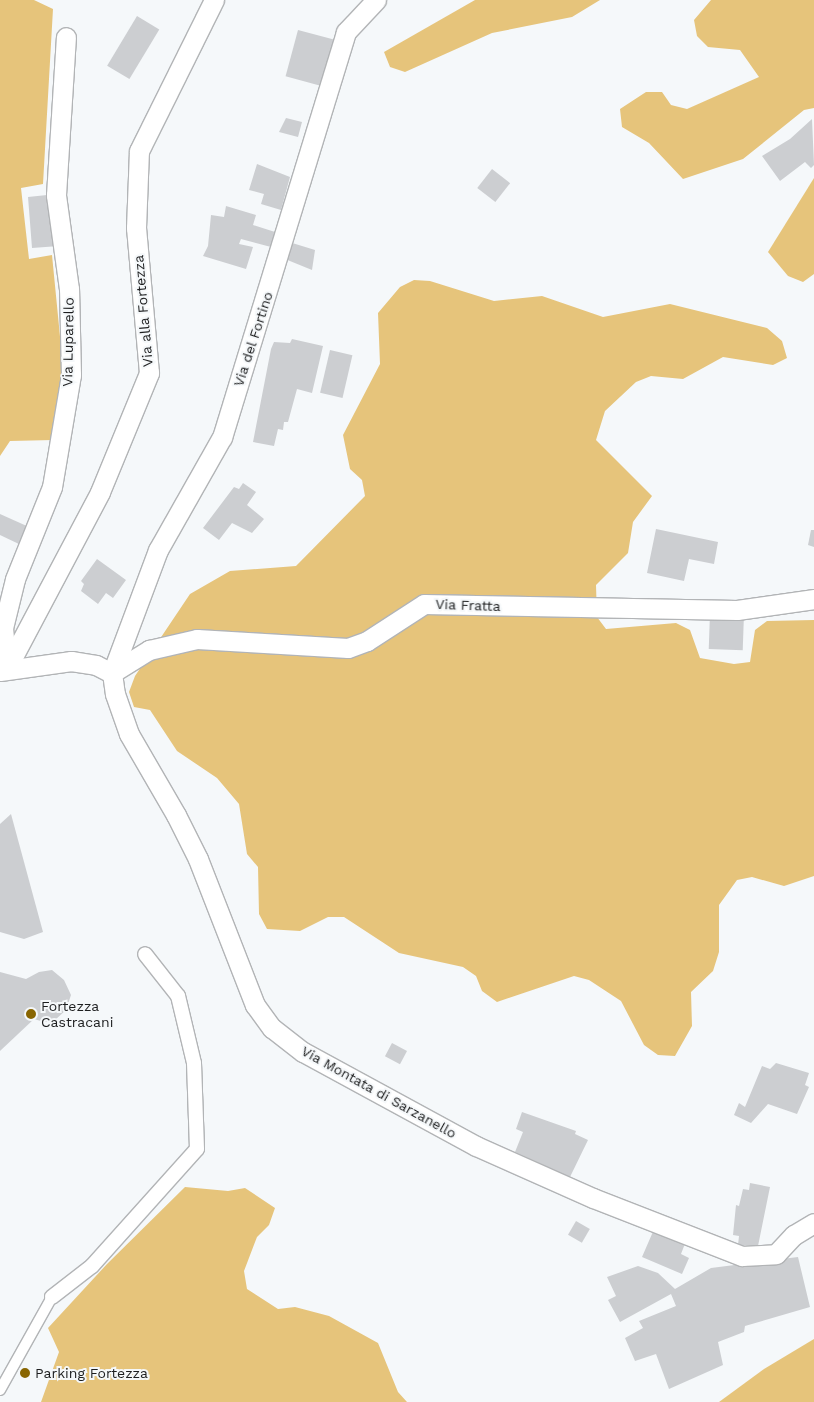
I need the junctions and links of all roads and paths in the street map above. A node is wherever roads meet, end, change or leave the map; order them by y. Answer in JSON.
{"nodes":[{"id":1,"x":214,"y":0,"type":"edge"},
{"id":2,"x":376,"y":0,"type":"edge"},
{"id":3,"x":66,"y":37,"type":"dead end"},
{"id":4,"x":814,"y":599,"type":"edge"},
{"id":5,"x":4,"y":669,"type":"edge"},
{"id":6,"x":112,"y":673,"type":"junction"},
{"id":7,"x":145,"y":954,"type":"dead end"},
{"id":8,"x":814,"y":1223,"type":"edge"},
{"id":9,"x":52,"y":1297,"type":"joint"},
{"id":10,"x":0,"y":1390,"type":"edge"}],
"edges":[{"from":1,"to":5,"type":"street","name":"Via alla Fortezza"},
{"from":2,"to":6,"type":"street","name":"Via del Fortino"},
{"from":3,"to":5,"type":"street","name":"Via Luparello"},
{"from":4,"to":6,"type":"street","name":"Via Fratta"},
{"from":5,"to":6,"type":"street"},
{"from":6,"to":8,"type":"street","name":"Via Montata di Sarzanello"},
{"from":7,"to":9,"type":"street"},
{"from":9,"to":10,"type":"lane"}]}
